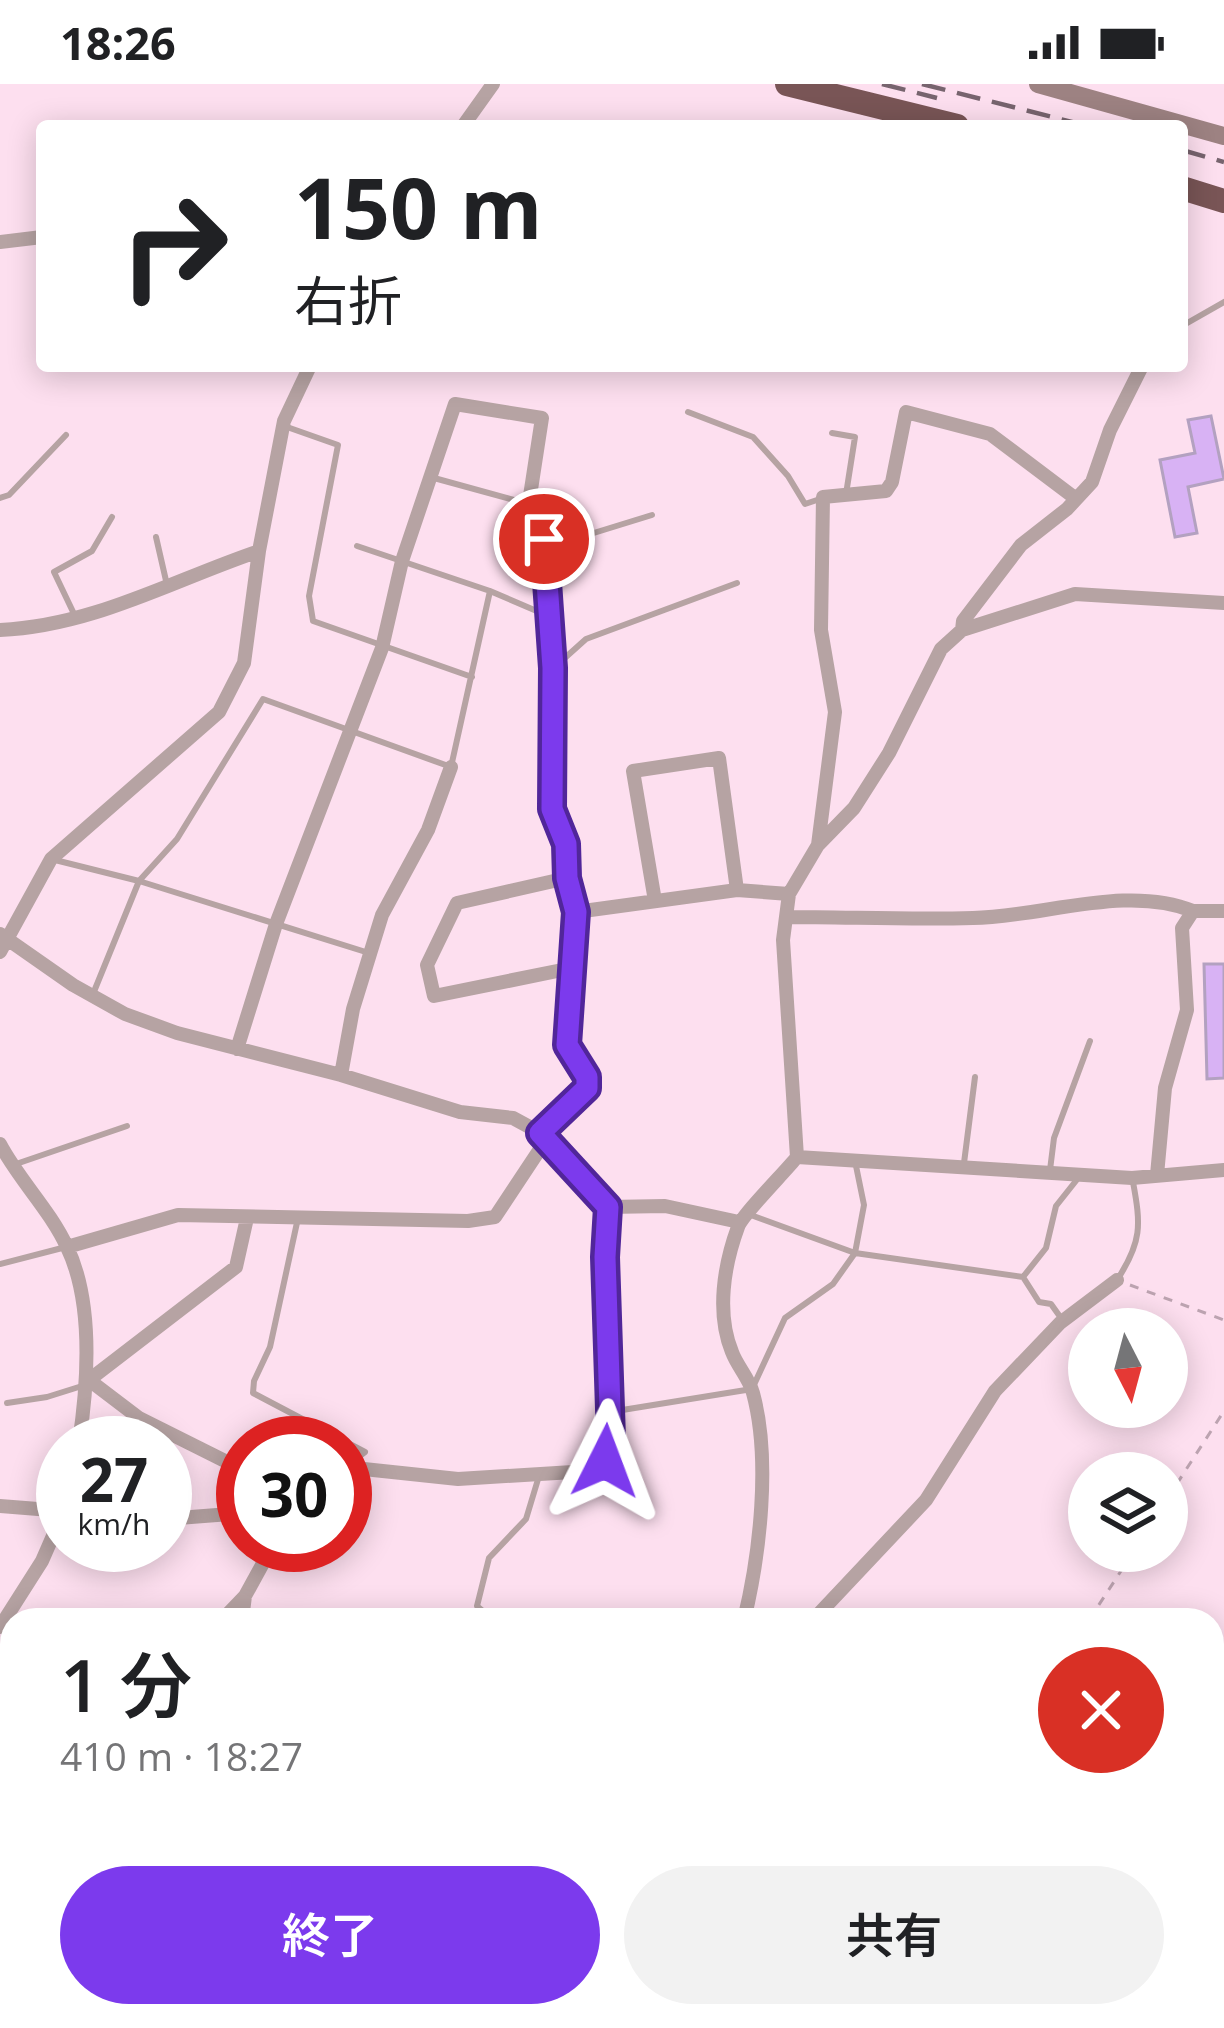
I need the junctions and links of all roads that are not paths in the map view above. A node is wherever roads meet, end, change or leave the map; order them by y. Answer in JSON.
{"nodes":[{"id":1,"x":493,"y":84,"type":"edge"},
{"id":2,"x":787,"y":84,"type":"edge"},
{"id":3,"x":1038,"y":84,"type":"edge"},
{"id":4,"x":467,"y":120,"type":"edge"},
{"id":5,"x":933,"y":120,"type":"edge"},
{"id":6,"x":1167,"y":120,"type":"edge"},
{"id":7,"x":1188,"y":126,"type":"edge"},
{"id":8,"x":1224,"y":136,"type":"edge"},
{"id":9,"x":1188,"y":190,"type":"edge"},
{"id":10,"x":1224,"y":201,"type":"edge"},
{"id":11,"x":36,"y":238,"type":"edge"},
{"id":12,"x":0,"y":242,"type":"edge"},
{"id":13,"x":1224,"y":302,"type":"edge"},
{"id":14,"x":1188,"y":323,"type":"edge"},
{"id":15,"x":307,"y":372,"type":"edge"},
{"id":16,"x":1139,"y":372,"type":"edge"},
{"id":17,"x":688,"y":412,"type":"dead end"},
{"id":18,"x":283,"y":426,"type":"junction"},
{"id":19,"x":832,"y":434,"type":"dead end"},
{"id":20,"x":66,"y":435,"type":"dead end"},
{"id":21,"x":431,"y":477,"type":"junction"},
{"id":22,"x":846,"y":494,"type":"junction"},
{"id":23,"x":823,"y":497,"type":"junction"},
{"id":24,"x":0,"y":498,"type":"edge"},
{"id":25,"x":1075,"y":498,"type":"junction"},
{"id":26,"x":529,"y":504,"type":"junction"},
{"id":27,"x":652,"y":515,"type":"dead end"},
{"id":28,"x":112,"y":517,"type":"dead end"},
{"id":29,"x":156,"y":537,"type":"dead end"},
{"id":30,"x":357,"y":546,"type":"dead end"},
{"id":31,"x":260,"y":551,"type":"junction"},
{"id":32,"x":548,"y":559,"type":"junction"},
{"id":33,"x":403,"y":561,"type":"junction"},
{"id":34,"x":737,"y":583,"type":"dead end"},
{"id":35,"x":167,"y":585,"type":"junction"},
{"id":36,"x":490,"y":592,"type":"junction"},
{"id":37,"x":1224,"y":603,"type":"edge"},
{"id":38,"x":549,"y":617,"type":"junction"},
{"id":39,"x":76,"y":620,"type":"junction"},
{"id":40,"x":0,"y":630,"type":"edge"},
{"id":41,"x":962,"y":630,"type":"junction"},
{"id":42,"x":382,"y":648,"type":"junction"},
{"id":43,"x":553,"y":668,"type":"junction"},
{"id":44,"x":472,"y":677,"type":"junction"},
{"id":45,"x":352,"y":729,"type":"junction"},
{"id":46,"x":451,"y":767,"type":"junction"},
{"id":47,"x":818,"y":845,"type":"junction"},
{"id":48,"x":52,"y":859,"type":"junction"},
{"id":49,"x":567,"y":878,"type":"junction"},
{"id":50,"x":139,"y":881,"type":"junction"},
{"id":51,"x":736,"y":890,"type":"junction"},
{"id":52,"x":788,"y":894,"type":"junction"},
{"id":53,"x":655,"y":902,"type":"junction"},
{"id":54,"x":1193,"y":910,"type":"junction"},
{"id":55,"x":1224,"y":911,"type":"edge"},
{"id":56,"x":576,"y":912,"type":"junction"},
{"id":57,"x":787,"y":917,"type":"junction"},
{"id":58,"x":276,"y":924,"type":"junction"},
{"id":59,"x":2,"y":942,"type":"edge"},
{"id":60,"x":369,"y":953,"type":"junction"},
{"id":61,"x":572,"y":968,"type":"junction"},
{"id":62,"x":93,"y":995,"type":"junction"},
{"id":63,"x":1090,"y":1041,"type":"dead end"},
{"id":64,"x":237,"y":1049,"type":"junction"},
{"id":65,"x":341,"y":1076,"type":"junction"},
{"id":66,"x":975,"y":1077,"type":"dead end"},
{"id":67,"x":127,"y":1126,"type":"dead end"},
{"id":68,"x":544,"y":1135,"type":"junction"},
{"id":69,"x":0,"y":1144,"type":"edge"},
{"id":70,"x":796,"y":1157,"type":"junction"},
{"id":71,"x":854,"y":1158,"type":"junction"},
{"id":72,"x":11,"y":1165,"type":"junction"},
{"id":73,"x":963,"y":1167,"type":"junction"},
{"id":74,"x":1224,"y":1170,"type":"edge"},
{"id":75,"x":1050,"y":1174,"type":"junction"},
{"id":76,"x":1082,"y":1174,"type":"junction"},
{"id":77,"x":1157,"y":1175,"type":"junction"},
{"id":78,"x":1132,"y":1178,"type":"junction"},
{"id":79,"x":608,"y":1207,"type":"junction"},
{"id":80,"x":298,"y":1217,"type":"junction"},
{"id":81,"x":248,"y":1218,"type":"junction"},
{"id":82,"x":744,"y":1218,"type":"junction"},
{"id":83,"x":67,"y":1247,"type":"junction"},
{"id":84,"x":855,"y":1253,"type":"junction"},
{"id":85,"x":0,"y":1264,"type":"edge"},
{"id":86,"x":1022,"y":1276,"type":"junction"},
{"id":87,"x":1117,"y":1280,"type":"joint"},
{"id":88,"x":1064,"y":1321,"type":"junction"},
{"id":89,"x":89,"y":1380,"type":"junction"},
{"id":90,"x":752,"y":1389,"type":"junction"},
{"id":91,"x":7,"y":1402,"type":"dead end"},
{"id":92,"x":609,"y":1412,"type":"junction"},
{"id":93,"x":83,"y":1416,"type":"edge"},
{"id":94,"x":297,"y":1416,"type":"edge"},
{"id":95,"x":216,"y":1456,"type":"edge"},
{"id":96,"x":372,"y":1470,"type":"edge"},
{"id":97,"x":539,"y":1476,"type":"junction"},
{"id":98,"x":0,"y":1507,"type":"edge"},
{"id":99,"x":36,"y":1510,"type":"edge"},
{"id":100,"x":36,"y":1570,"type":"edge"},
{"id":101,"x":258,"y":1572,"type":"edge"},
{"id":102,"x":245,"y":1596,"type":"junction"},
{"id":103,"x":12,"y":1608,"type":"edge"},
{"id":104,"x":234,"y":1608,"type":"edge"},
{"id":105,"x":244,"y":1608,"type":"edge"},
{"id":106,"x":479,"y":1608,"type":"edge"},
{"id":107,"x":746,"y":1608,"type":"edge"},
{"id":108,"x":824,"y":1608,"type":"edge"}],
"edges":[{"from":1,"to":4,"type":"street"},
{"from":2,"to":5,"type":"highway"},
{"from":3,"to":6,"type":"street"},
{"from":7,"to":8,"type":"street"},
{"from":9,"to":10,"type":"highway"},
{"from":11,"to":12,"type":"street"},
{"from":13,"to":14,"type":"lane"},
{"from":15,"to":18,"type":"street"},
{"from":16,"to":25,"type":"street"},
{"from":17,"to":23,"type":"lane"},
{"from":18,"to":31,"type":"street"},
{"from":18,"to":42,"type":"lane"},
{"from":19,"to":22,"type":"lane"},
{"from":20,"to":24,"type":"lane"},
{"from":21,"to":26,"type":"lane"},
{"from":21,"to":26,"type":"street"},
{"from":21,"to":33,"type":"street"},
{"from":22,"to":23,"type":"street"},
{"from":22,"to":25,"type":"street"},
{"from":23,"to":47,"type":"street"},
{"from":25,"to":41,"type":"street"},
{"from":26,"to":32,"type":"street"},
{"from":27,"to":32,"type":"lane"},
{"from":28,"to":39,"type":"lane"},
{"from":29,"to":35,"type":"lane"},
{"from":30,"to":33,"type":"lane"},
{"from":31,"to":35,"type":"street"},
{"from":31,"to":48,"type":"street"},
{"from":32,"to":38,"type":"street"},
{"from":33,"to":36,"type":"lane"},
{"from":33,"to":42,"type":"street"},
{"from":34,"to":43,"type":"lane"},
{"from":35,"to":39,"type":"street"},
{"from":36,"to":38,"type":"lane"},
{"from":36,"to":44,"type":"lane"},
{"from":37,"to":41,"type":"street"},
{"from":38,"to":43,"type":"street"},
{"from":39,"to":40,"type":"street"},
{"from":41,"to":47,"type":"street"},
{"from":42,"to":44,"type":"lane"},
{"from":42,"to":45,"type":"street"},
{"from":43,"to":49,"type":"street"},
{"from":44,"to":46,"type":"lane"},
{"from":45,"to":46,"type":"lane"},
{"from":45,"to":50,"type":"lane"},
{"from":45,"to":58,"type":"street"},
{"from":46,"to":60,"type":"street"},
{"from":47,"to":52,"type":"street"},
{"from":48,"to":50,"type":"lane"},
{"from":48,"to":59,"type":"street"},
{"from":49,"to":56,"type":"street"},
{"from":49,"to":61,"type":"street"},
{"from":50,"to":58,"type":"lane"},
{"from":50,"to":62,"type":"lane"},
{"from":51,"to":52,"type":"street"},
{"from":51,"to":53,"type":"street"},
{"from":51,"to":53,"type":"street"},
{"from":52,"to":57,"type":"street"},
{"from":53,"to":56,"type":"street"},
{"from":54,"to":55,"type":"street"},
{"from":54,"to":57,"type":"street"},
{"from":54,"to":77,"type":"street"},
{"from":56,"to":61,"type":"street"},
{"from":57,"to":70,"type":"street"},
{"from":58,"to":60,"type":"lane"},
{"from":58,"to":64,"type":"street"},
{"from":59,"to":62,"type":"street"},
{"from":60,"to":65,"type":"street"},
{"from":61,"to":68,"type":"street"},
{"from":62,"to":64,"type":"street"},
{"from":63,"to":75,"type":"lane"},
{"from":64,"to":65,"type":"street"},
{"from":65,"to":68,"type":"street"},
{"from":66,"to":73,"type":"lane"},
{"from":67,"to":72,"type":"lane"},
{"from":68,"to":79,"type":"street"},
{"from":68,"to":80,"type":"street"},
{"from":69,"to":72,"type":"street"},
{"from":70,"to":71,"type":"street"},
{"from":70,"to":82,"type":"street"},
{"from":71,"to":73,"type":"street"},
{"from":71,"to":84,"type":"lane"},
{"from":72,"to":83,"type":"street"},
{"from":73,"to":75,"type":"street"},
{"from":74,"to":77,"type":"street"},
{"from":75,"to":76,"type":"street"},
{"from":76,"to":78,"type":"street"},
{"from":76,"to":86,"type":"lane"},
{"from":77,"to":78,"type":"street"},
{"from":78,"to":87,"type":"lane"},
{"from":79,"to":82,"type":"street"},
{"from":79,"to":92,"type":"street"},
{"from":80,"to":81,"type":"street"},
{"from":80,"to":94,"type":"lane"},
{"from":81,"to":83,"type":"street"},
{"from":81,"to":89,"type":"street"},
{"from":82,"to":84,"type":"lane"},
{"from":82,"to":90,"type":"street"},
{"from":83,"to":85,"type":"lane"},
{"from":83,"to":89,"type":"street"},
{"from":84,"to":86,"type":"lane"},
{"from":84,"to":90,"type":"lane"},
{"from":86,"to":88,"type":"lane"},
{"from":87,"to":88,"type":"street"},
{"from":88,"to":108,"type":"street"},
{"from":89,"to":91,"type":"lane"},
{"from":89,"to":93,"type":"street"},
{"from":89,"to":95,"type":"street"},
{"from":90,"to":92,"type":"lane"},
{"from":90,"to":107,"type":"street"},
{"from":92,"to":97,"type":"street"},
{"from":96,"to":97,"type":"street"},
{"from":97,"to":106,"type":"lane"},
{"from":98,"to":99,"type":"street"},
{"from":100,"to":103,"type":"street"},
{"from":101,"to":102,"type":"street"},
{"from":102,"to":104,"type":"street"},
{"from":102,"to":105,"type":"street"}]}
